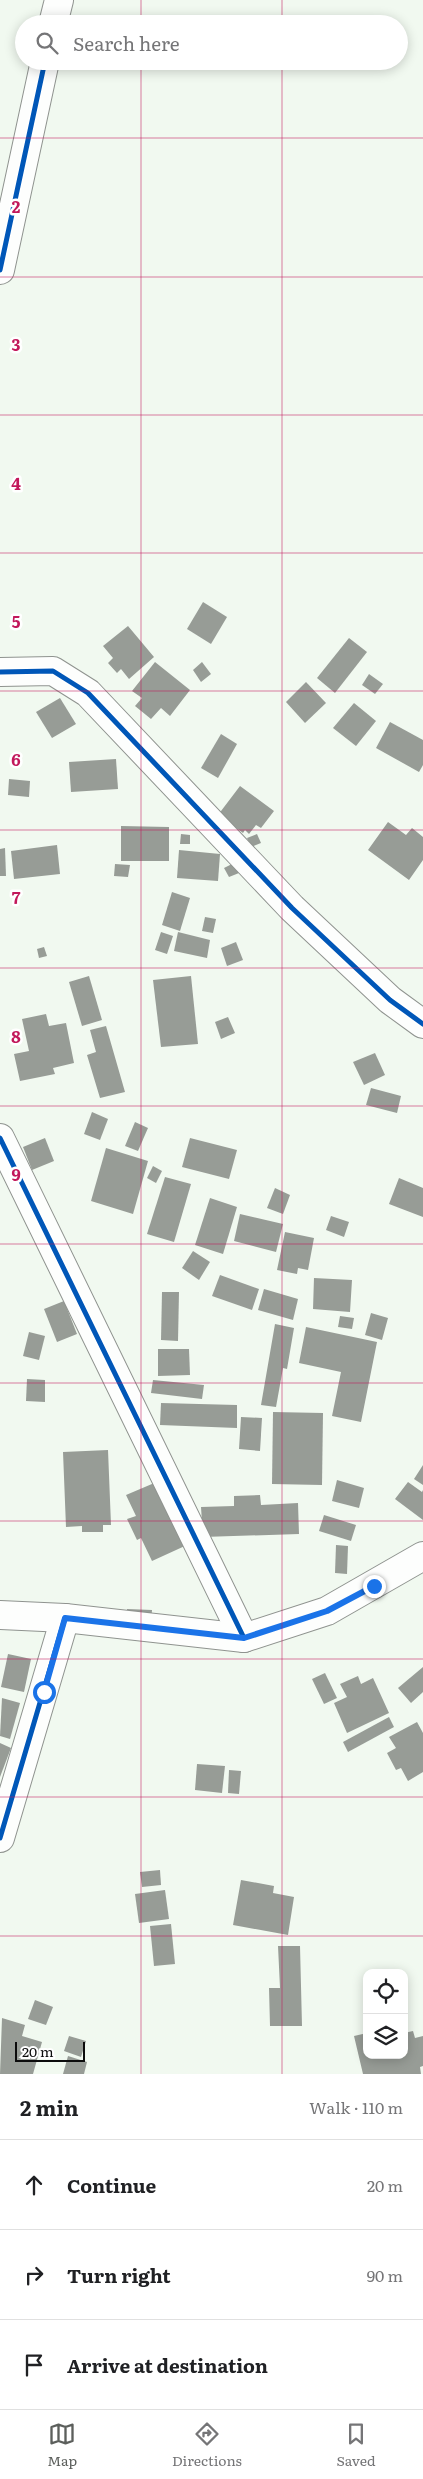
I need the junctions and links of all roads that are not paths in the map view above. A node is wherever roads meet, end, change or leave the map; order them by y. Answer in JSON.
{"nodes":[{"id":1,"x":59,"y":0,"type":"edge"},
{"id":2,"x":56,"y":15,"type":"edge"},
{"id":3,"x":43,"y":70,"type":"edge"},
{"id":4,"x":0,"y":270,"type":"edge"},
{"id":5,"x":0,"y":672,"type":"edge"},
{"id":6,"x":423,"y":1024,"type":"edge"},
{"id":7,"x":0,"y":1138,"type":"edge"},
{"id":8,"x":423,"y":1556,"type":"edge"},
{"id":9,"x":0,"y":1615,"type":"edge"},
{"id":10,"x":65,"y":1618,"type":"junction"},
{"id":11,"x":244,"y":1638,"type":"junction"},
{"id":12,"x":0,"y":1838,"type":"edge"}],
"edges":[{"from":1,"to":2,"type":"street"},
{"from":3,"to":4,"type":"street"},
{"from":5,"to":6,"type":"street"},
{"from":7,"to":11,"type":"street"},
{"from":8,"to":11,"type":"street"},
{"from":9,"to":10,"type":"street"},
{"from":10,"to":11,"type":"street"},
{"from":10,"to":12,"type":"street"}]}
